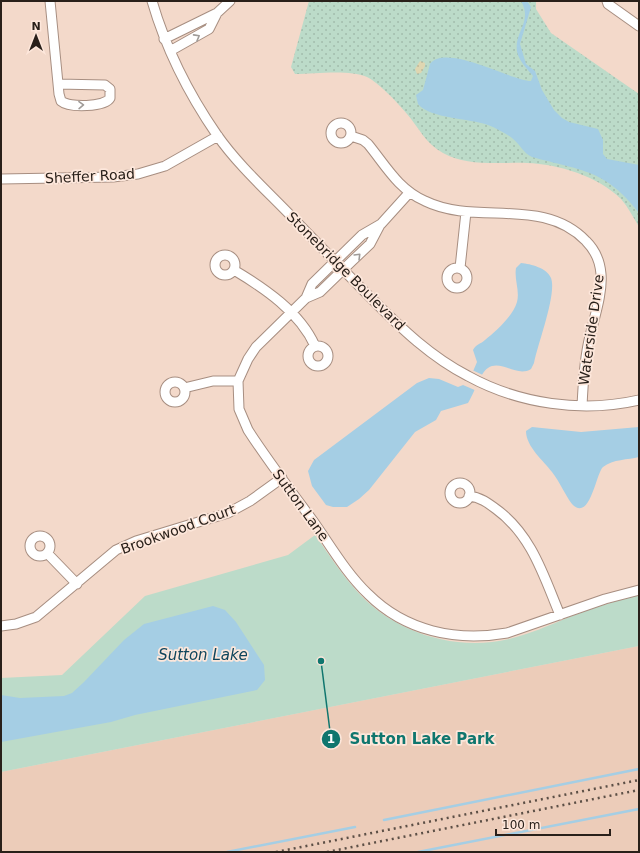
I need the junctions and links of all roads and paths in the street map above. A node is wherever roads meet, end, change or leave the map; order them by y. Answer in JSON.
{"nodes":[{"id":1,"x":50,"y":1,"type":"edge"},
{"id":2,"x":152,"y":1,"type":"edge"},
{"id":3,"x":230,"y":1,"type":"edge"},
{"id":4,"x":607,"y":1,"type":"edge"},
{"id":5,"x":217,"y":14,"type":"junction"},
{"id":6,"x":639,"y":26,"type":"edge"},
{"id":7,"x":164,"y":39,"type":"junction"},
{"id":8,"x":170,"y":52,"type":"junction"},
{"id":9,"x":58,"y":84,"type":"junction"},
{"id":10,"x":218,"y":136,"type":"junction"},
{"id":11,"x":351,"y":136,"type":"dead end"},
{"id":12,"x":1,"y":179,"type":"edge"},
{"id":13,"x":409,"y":193,"type":"junction"},
{"id":14,"x":466,"y":212,"type":"junction"},
{"id":15,"x":380,"y":224,"type":"junction"},
{"id":16,"x":334,"y":261,"type":"junction"},
{"id":17,"x":460,"y":268,"type":"dead end"},
{"id":18,"x":234,"y":270,"type":"dead end"},
{"id":19,"x":343,"y":270,"type":"junction"},
{"id":20,"x":306,"y":298,"type":"junction"},
{"id":21,"x":292,"y":314,"type":"junction"},
{"id":22,"x":315,"y":346,"type":"dead end"},
{"id":23,"x":238,"y":381,"type":"junction"},
{"id":24,"x":184,"y":388,"type":"dead end"},
{"id":25,"x":639,"y":400,"type":"edge"},
{"id":26,"x":582,"y":406,"type":"junction"},
{"id":27,"x":282,"y":478,"type":"junction"},
{"id":28,"x":470,"y":496,"type":"dead end"},
{"id":29,"x":47,"y":553,"type":"dead end"},
{"id":30,"x":77,"y":584,"type":"junction"},
{"id":31,"x":639,"y":590,"type":"edge"},
{"id":32,"x":560,"y":615,"type":"junction"},
{"id":33,"x":1,"y":626,"type":"edge"}],
"edges":[{"from":1,"to":9,"type":"street"},
{"from":2,"to":7,"type":"street","name":"Stonebridge Boulevard"},
{"from":3,"to":5,"type":"street"},
{"from":4,"to":6,"type":"street"},
{"from":5,"to":7,"type":"street"},
{"from":8,"to":5,"type":"street","one_way":true},
{"from":7,"to":8,"type":"street","name":"Stonebridge Boulevard"},
{"from":8,"to":10,"type":"street","name":"Stonebridge Boulevard"},
{"from":9,"to":9,"type":"street","one_way":true},
{"from":10,"to":12,"type":"street","name":"Sheffer Road"},
{"from":10,"to":16,"type":"street","name":"Stonebridge Boulevard"},
{"from":11,"to":13,"type":"street","name":"Waterside Drive"},
{"from":13,"to":14,"type":"street","name":"Waterside Drive"},
{"from":13,"to":15,"type":"street","name":"Sutton Lane"},
{"from":14,"to":17,"type":"street"},
{"from":14,"to":26,"type":"street","name":"Waterside Drive"},
{"from":15,"to":16,"type":"street","name":"Sutton Lane"},
{"from":19,"to":15,"type":"street","one_way":true},
{"from":16,"to":19,"type":"street","name":"Stonebridge Boulevard"},
{"from":16,"to":20,"type":"street","name":"Sutton Lane"},
{"from":18,"to":21,"type":"street"},
{"from":19,"to":20,"type":"street"},
{"from":19,"to":26,"type":"street","name":"Stonebridge Boulevard"},
{"from":20,"to":21,"type":"street","name":"Sutton Lane"},
{"from":21,"to":22,"type":"street"},
{"from":21,"to":23,"type":"street","name":"Sutton Lane"},
{"from":23,"to":24,"type":"street"},
{"from":23,"to":27,"type":"street","name":"Sutton Lane"},
{"from":25,"to":26,"type":"street","name":"Stonebridge Boulevard"},
{"from":27,"to":30,"type":"street","name":"Brookwood Court"},
{"from":27,"to":32,"type":"street","name":"Sutton Lane"},
{"from":28,"to":32,"type":"street"},
{"from":29,"to":30,"type":"street"},
{"from":30,"to":33,"type":"street","name":"Brookwood Court"},
{"from":31,"to":32,"type":"street","name":"Sutton Lane"}]}
